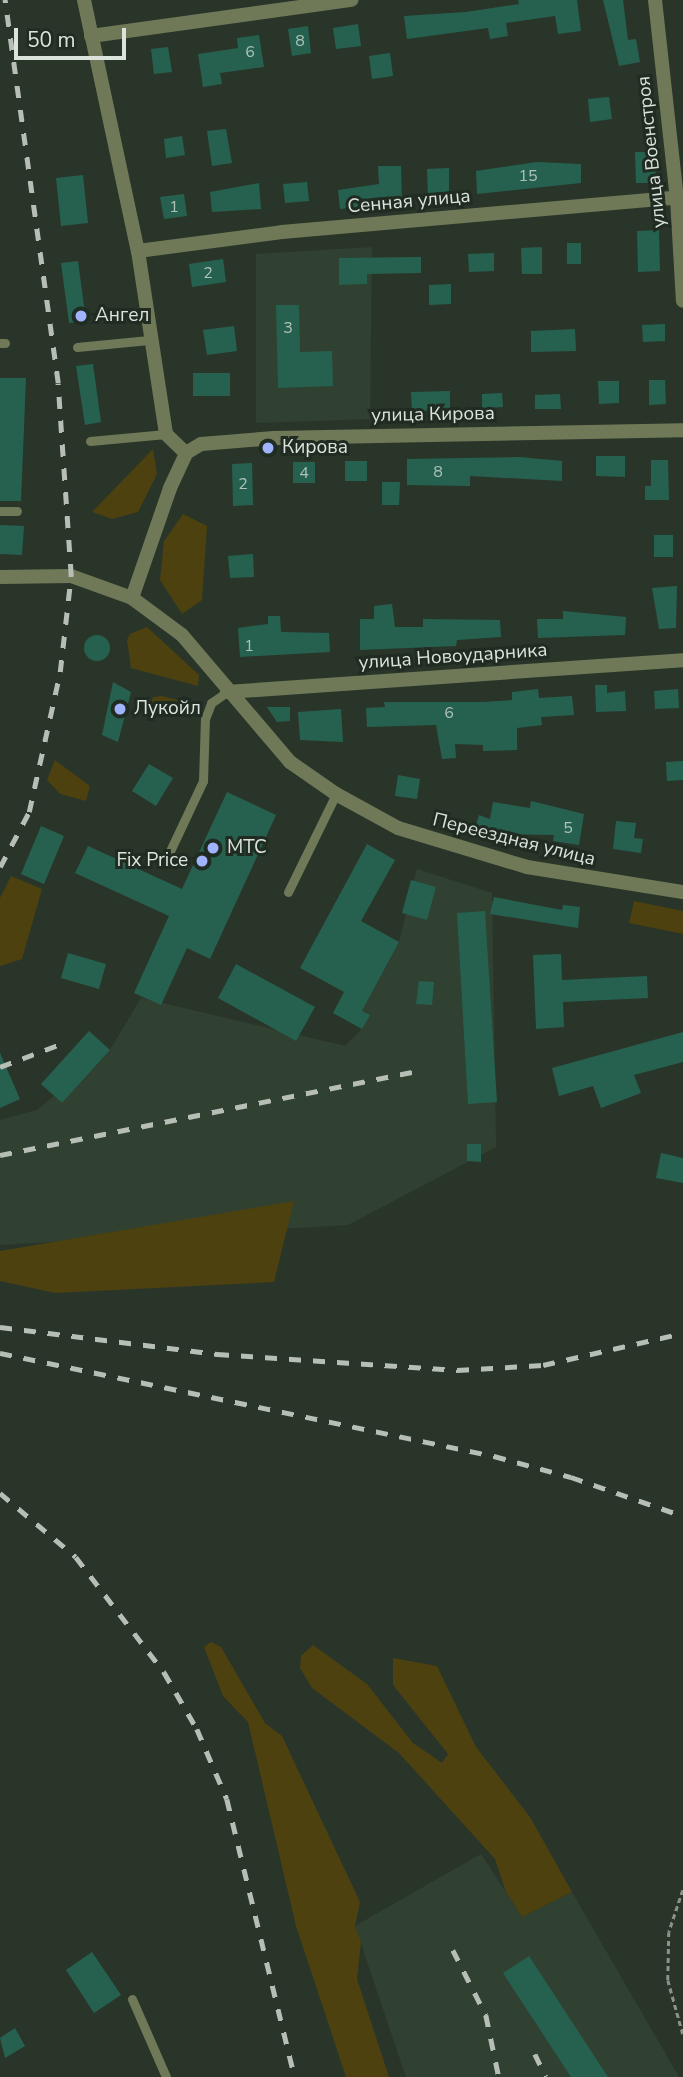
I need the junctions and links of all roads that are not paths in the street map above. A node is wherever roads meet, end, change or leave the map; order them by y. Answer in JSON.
{"nodes":[{"id":1,"x":84,"y":0,"type":"edge"},
{"id":2,"x":352,"y":0,"type":"edge"},
{"id":3,"x":655,"y":0,"type":"edge"},
{"id":4,"x":91,"y":36,"type":"junction"},
{"id":5,"x":680,"y":198,"type":"edge"},
{"id":6,"x":138,"y":251,"type":"junction"},
{"id":7,"x":683,"y":301,"type":"edge"},
{"id":8,"x":149,"y":340,"type":"junction"},
{"id":9,"x":77,"y":347,"type":"dead end"},
{"id":10,"x":683,"y":430,"type":"edge"},
{"id":11,"x":166,"y":434,"type":"junction"},
{"id":12,"x":90,"y":441,"type":"dead end"},
{"id":13,"x":186,"y":453,"type":"junction"},
{"id":14,"x":0,"y":511,"type":"edge"},
{"id":15,"x":17,"y":511,"type":"dead end"},
{"id":16,"x":0,"y":577,"type":"edge"},
{"id":17,"x":132,"y":598,"type":"junction"},
{"id":18,"x":683,"y":660,"type":"edge"},
{"id":19,"x":227,"y":692,"type":"junction"},
{"id":20,"x":336,"y":794,"type":"junction"},
{"id":21,"x":170,"y":851,"type":"dead end"},
{"id":22,"x":288,"y":892,"type":"dead end"},
{"id":23,"x":683,"y":892,"type":"edge"},
{"id":24,"x":132,"y":1999,"type":"dead end"},
{"id":25,"x":166,"y":2077,"type":"edge"}],
"edges":[{"from":1,"to":4,"type":"street"},
{"from":2,"to":4,"type":"street"},
{"from":3,"to":5,"type":"street","name":"улица Военстроя"},
{"from":4,"to":6,"type":"street"},
{"from":5,"to":6,"type":"street","name":"Сенная улица"},
{"from":5,"to":7,"type":"street","name":"улица Военстроя"},
{"from":6,"to":8,"type":"street"},
{"from":8,"to":9,"type":"lane"},
{"from":8,"to":11,"type":"street"},
{"from":10,"to":13,"type":"street","name":"улица Кирова"},
{"from":11,"to":12,"type":"lane"},
{"from":11,"to":13,"type":"street"},
{"from":13,"to":17,"type":"street"},
{"from":14,"to":15,"type":"lane"},
{"from":16,"to":17,"type":"street","name":"Переездная улица"},
{"from":17,"to":19,"type":"street","name":"Переездная улица"},
{"from":18,"to":19,"type":"street","name":"улица Новоударника"},
{"from":19,"to":20,"type":"street","name":"Переездная улица"},
{"from":19,"to":21,"type":"lane"},
{"from":20,"to":22,"type":"lane"},
{"from":20,"to":23,"type":"street","name":"Переездная улица"},
{"from":24,"to":25,"type":"lane"}]}
